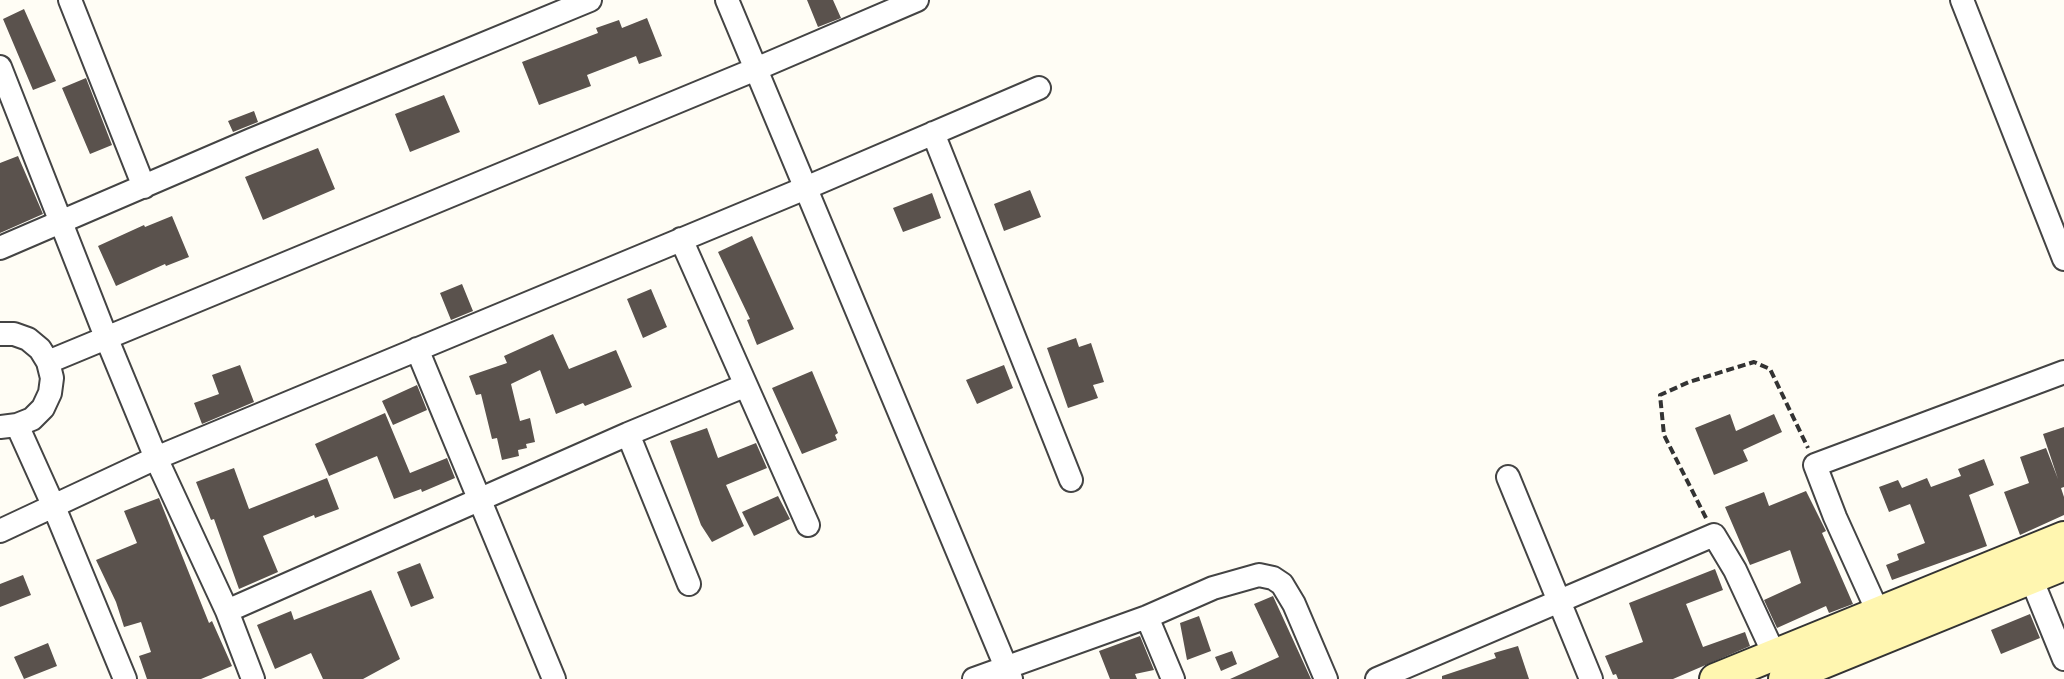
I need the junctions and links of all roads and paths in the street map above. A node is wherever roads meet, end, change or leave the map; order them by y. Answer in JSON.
{"nodes":[{"id":1,"x":70,"y":0,"type":"edge"},
{"id":2,"x":590,"y":0,"type":"edge"},
{"id":3,"x":727,"y":0,"type":"edge"},
{"id":4,"x":917,"y":0,"type":"edge"},
{"id":5,"x":1962,"y":0,"type":"edge"},
{"id":6,"x":0,"y":67,"type":"edge"},
{"id":7,"x":756,"y":69,"type":"junction"},
{"id":8,"x":1039,"y":88,"type":"dead end"},
{"id":9,"x":933,"y":133,"type":"junction"},
{"id":10,"x":144,"y":187,"type":"junction"},
{"id":11,"x":808,"y":187,"type":"junction"},
{"id":12,"x":60,"y":224,"type":"junction"},
{"id":13,"x":681,"y":239,"type":"junction"},
{"id":14,"x":0,"y":248,"type":"edge"},
{"id":15,"x":2064,"y":259,"type":"edge"},
{"id":16,"x":0,"y":334,"type":"edge"},
{"id":17,"x":106,"y":337,"type":"junction"},
{"id":18,"x":417,"y":349,"type":"junction"},
{"id":19,"x":48,"y":362,"type":"junction"},
{"id":20,"x":2064,"y":372,"type":"edge"},
{"id":21,"x":744,"y":386,"type":"junction"},
{"id":22,"x":9,"y":426,"type":"edge"},
{"id":23,"x":628,"y":434,"type":"junction"},
{"id":24,"x":156,"y":458,"type":"junction"},
{"id":25,"x":1815,"y":465,"type":"junction"},
{"id":26,"x":1508,"y":477,"type":"dead end"},
{"id":27,"x":1071,"y":480,"type":"dead end"},
{"id":28,"x":481,"y":498,"type":"junction"},
{"id":29,"x":54,"y":507,"type":"junction"},
{"id":30,"x":808,"y":525,"type":"dead end"},
{"id":31,"x":0,"y":531,"type":"edge"},
{"id":32,"x":1714,"y":535,"type":"junction"},
{"id":33,"x":2064,"y":537,"type":"edge"},
{"id":34,"x":2064,"y":565,"type":"edge"},
{"id":35,"x":2031,"y":578,"type":"junction"},
{"id":36,"x":689,"y":584,"type":"dead end"},
{"id":37,"x":1558,"y":599,"type":"junction"},
{"id":38,"x":227,"y":611,"type":"junction"},
{"id":39,"x":1878,"y":612,"type":"junction"},
{"id":40,"x":1147,"y":617,"type":"junction"},
{"id":41,"x":2064,"y":659,"type":"edge"},
{"id":42,"x":1779,"y":667,"type":"edge"},
{"id":43,"x":1829,"y":670,"type":"edge"},
{"id":44,"x":1009,"y":672,"type":"edge"},
{"id":45,"x":125,"y":679,"type":"edge"},
{"id":46,"x":253,"y":679,"type":"edge"},
{"id":47,"x":554,"y":679,"type":"edge"},
{"id":48,"x":974,"y":679,"type":"edge"},
{"id":49,"x":1173,"y":679,"type":"edge"},
{"id":50,"x":1326,"y":679,"type":"edge"},
{"id":51,"x":1377,"y":679,"type":"edge"},
{"id":52,"x":1591,"y":679,"type":"edge"},
{"id":53,"x":1715,"y":679,"type":"edge"}],
"edges":[{"from":1,"to":10,"type":"street"},
{"from":2,"to":10,"type":"street"},
{"from":3,"to":7,"type":"street"},
{"from":4,"to":7,"type":"street"},
{"from":5,"to":15,"type":"street"},
{"from":6,"to":12,"type":"street"},
{"from":7,"to":11,"type":"street"},
{"from":7,"to":17,"type":"street"},
{"from":8,"to":9,"type":"street"},
{"from":9,"to":11,"type":"street"},
{"from":9,"to":27,"type":"street"},
{"from":10,"to":12,"type":"street"},
{"from":11,"to":13,"type":"street"},
{"from":11,"to":44,"type":"street"},
{"from":12,"to":14,"type":"street"},
{"from":12,"to":17,"type":"street"},
{"from":13,"to":18,"type":"street"},
{"from":13,"to":21,"type":"street"},
{"from":16,"to":19,"type":"street"},
{"from":17,"to":19,"type":"street"},
{"from":17,"to":24,"type":"street"},
{"from":18,"to":24,"type":"street"},
{"from":18,"to":28,"type":"street"},
{"from":19,"to":22,"type":"street"},
{"from":20,"to":25,"type":"street"},
{"from":21,"to":23,"type":"street"},
{"from":21,"to":30,"type":"street"},
{"from":22,"to":29,"type":"street"},
{"from":23,"to":28,"type":"street"},
{"from":23,"to":36,"type":"street"},
{"from":24,"to":29,"type":"street"},
{"from":24,"to":38,"type":"street"},
{"from":25,"to":32,"type":"path"},
{"from":25,"to":39,"type":"street"},
{"from":26,"to":37,"type":"street"},
{"from":28,"to":38,"type":"street"},
{"from":28,"to":47,"type":"street"},
{"from":29,"to":31,"type":"street"},
{"from":29,"to":45,"type":"street"},
{"from":32,"to":37,"type":"street"},
{"from":32,"to":42,"type":"street"},
{"from":33,"to":39,"type":"main road"},
{"from":34,"to":35,"type":"main road"},
{"from":35,"to":41,"type":"street"},
{"from":35,"to":43,"type":"main road"},
{"from":37,"to":51,"type":"street"},
{"from":37,"to":52,"type":"street"},
{"from":38,"to":46,"type":"street"},
{"from":39,"to":42,"type":"main road"},
{"from":40,"to":44,"type":"street"},
{"from":40,"to":49,"type":"street"},
{"from":40,"to":50,"type":"street"},
{"from":42,"to":43,"type":"main road"},
{"from":42,"to":53,"type":"main road"},
{"from":44,"to":48,"type":"street"}]}
